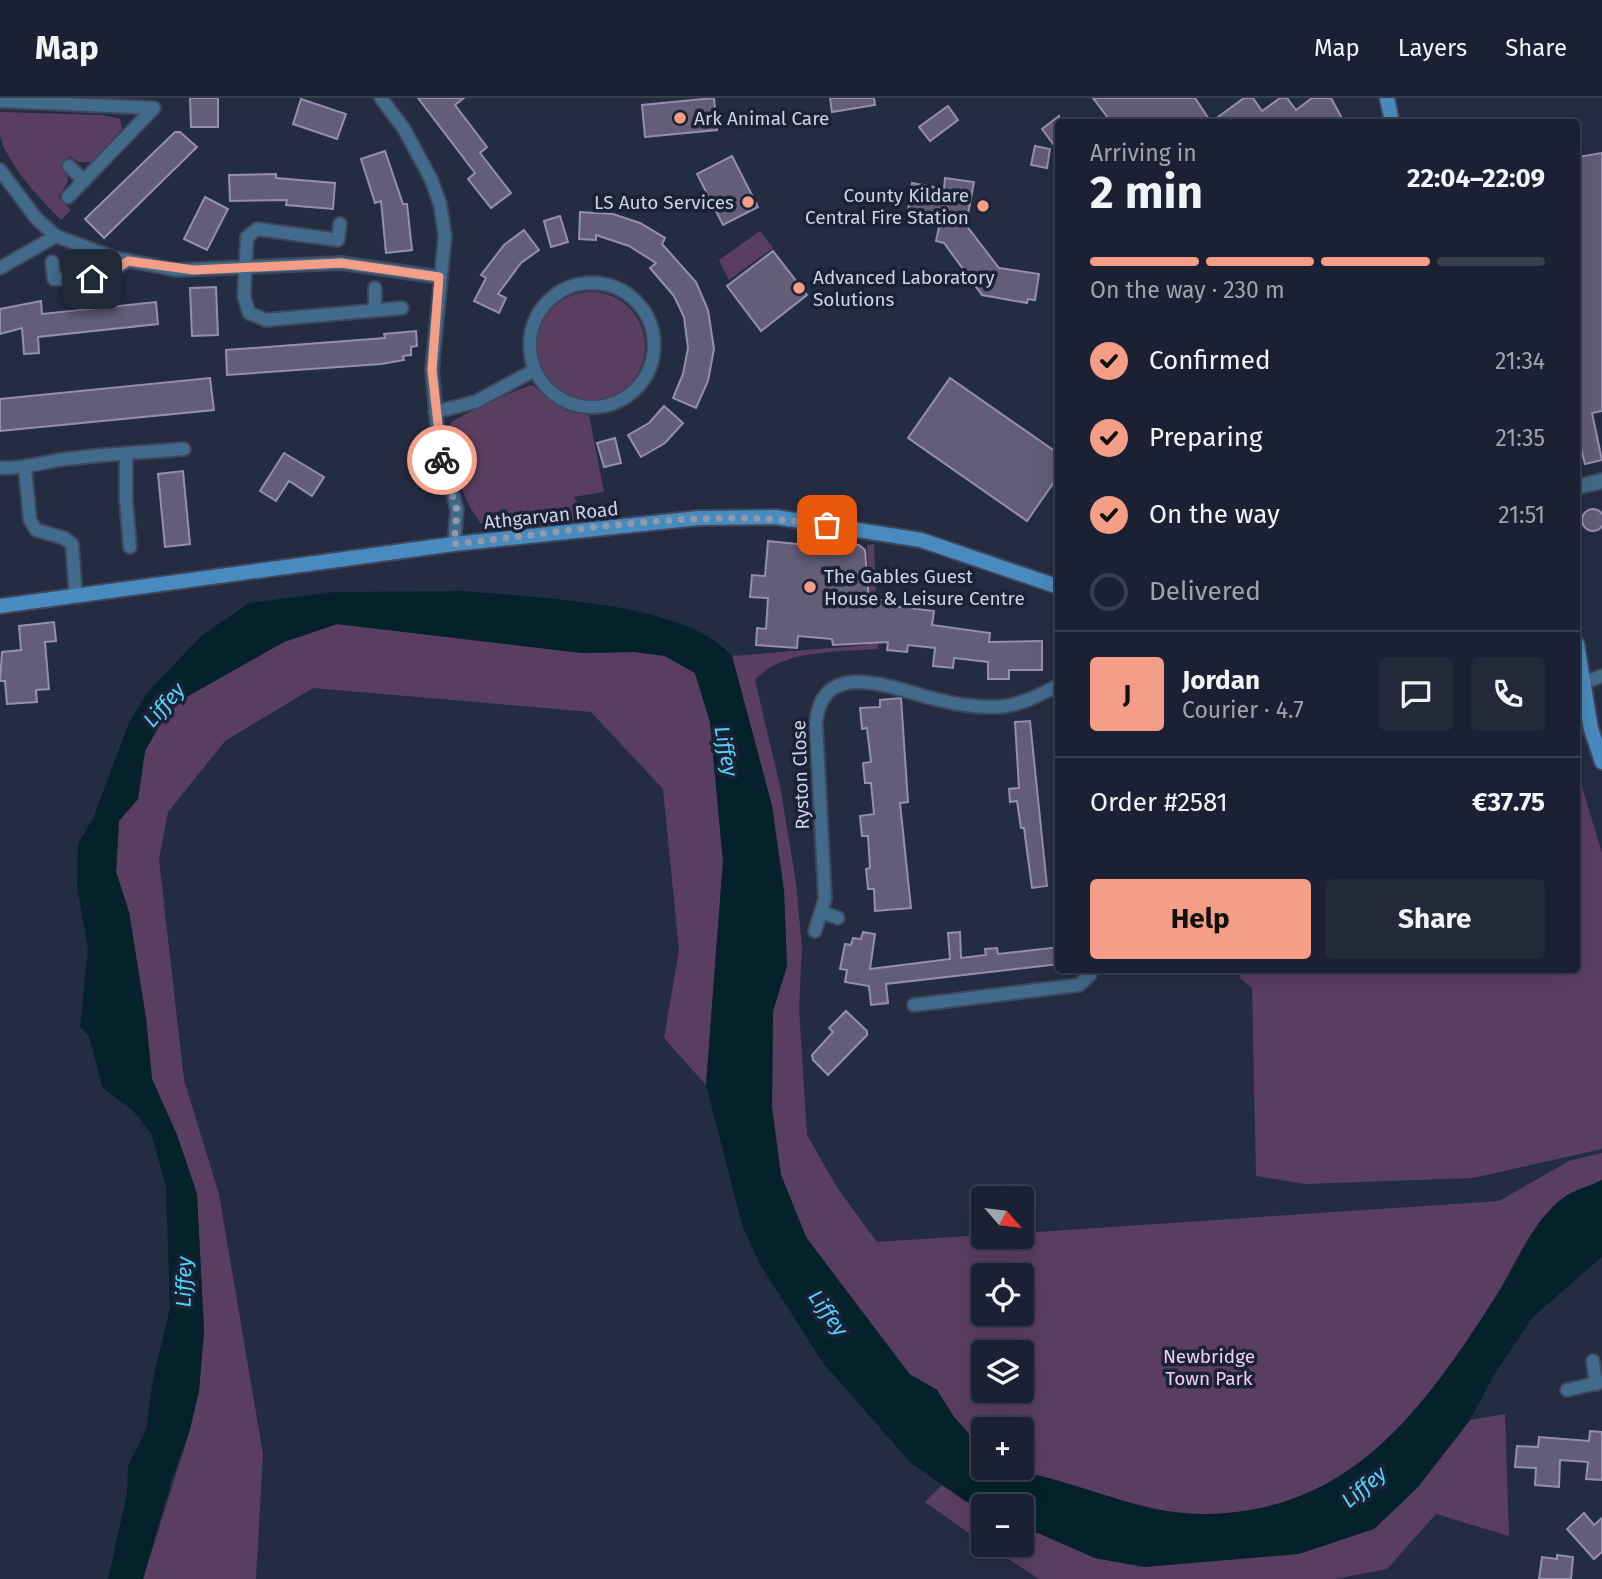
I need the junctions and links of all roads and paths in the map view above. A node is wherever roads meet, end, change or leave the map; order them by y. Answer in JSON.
{"nodes":[{"id":1,"x":381,"y":98,"type":"edge"},
{"id":2,"x":1387,"y":98,"type":"edge"},
{"id":3,"x":0,"y":101,"type":"edge"},
{"id":4,"x":1391,"y":119,"type":"edge"},
{"id":5,"x":69,"y":166,"type":"dead end"},
{"id":6,"x":0,"y":170,"type":"edge"},
{"id":7,"x":84,"y":181,"type":"junction"},
{"id":8,"x":68,"y":197,"type":"dead end"},
{"id":9,"x":340,"y":225,"type":"dead end"},
{"id":10,"x":56,"y":236,"type":"junction"},
{"id":11,"x":128,"y":261,"type":"junction"},
{"id":12,"x":52,"y":262,"type":"dead end"},
{"id":13,"x":0,"y":268,"type":"edge"},
{"id":14,"x":246,"y":268,"type":"junction"},
{"id":15,"x":439,"y":277,"type":"junction"},
{"id":16,"x":375,"y":288,"type":"dead end"},
{"id":17,"x":402,"y":308,"type":"dead end"},
{"id":18,"x":375,"y":310,"type":"junction"},
{"id":19,"x":535,"y":370,"type":"junction"},
{"id":20,"x":435,"y":412,"type":"junction"},
{"id":21,"x":184,"y":449,"type":"dead end"},
{"id":22,"x":126,"y":455,"type":"junction"},
{"id":23,"x":0,"y":468,"type":"edge"},
{"id":24,"x":25,"y":469,"type":"junction"},
{"id":25,"x":1602,"y":481,"type":"edge"},
{"id":26,"x":1580,"y":487,"type":"edge"},
{"id":27,"x":126,"y":539,"type":"dead end"},
{"id":28,"x":454,"y":544,"type":"junction"},
{"id":29,"x":1055,"y":586,"type":"edge"},
{"id":30,"x":76,"y":597,"type":"junction"},
{"id":31,"x":0,"y":606,"type":"edge"},
{"id":32,"x":1580,"y":660,"type":"edge"},
{"id":33,"x":1602,"y":676,"type":"edge"},
{"id":34,"x":1585,"y":682,"type":"junction"},
{"id":35,"x":1055,"y":687,"type":"edge"},
{"id":36,"x":1580,"y":716,"type":"edge"},
{"id":37,"x":1591,"y":729,"type":"junction"},
{"id":38,"x":1602,"y":762,"type":"edge"},
{"id":39,"x":821,"y":912,"type":"junction"},
{"id":40,"x":838,"y":918,"type":"dead end"},
{"id":41,"x":816,"y":930,"type":"dead end"},
{"id":42,"x":1090,"y":973,"type":"edge"},
{"id":43,"x":914,"y":1005,"type":"dead end"},
{"id":44,"x":1593,"y":1362,"type":"dead end"},
{"id":45,"x":1599,"y":1383,"type":"edge"},
{"id":46,"x":1567,"y":1390,"type":"dead end"}],
"edges":[{"from":1,"to":15,"type":"street"},
{"from":2,"to":4,"type":"main road"},
{"from":3,"to":7,"type":"street"},
{"from":5,"to":7,"type":"street"},
{"from":6,"to":10,"type":"street"},
{"from":7,"to":8,"type":"street"},
{"from":9,"to":14,"type":"street"},
{"from":10,"to":11,"type":"street"},
{"from":10,"to":13,"type":"street"},
{"from":11,"to":12,"type":"street"},
{"from":11,"to":14,"type":"street"},
{"from":14,"to":15,"type":"street"},
{"from":14,"to":18,"type":"street"},
{"from":15,"to":20,"type":"street"},
{"from":16,"to":18,"type":"street"},
{"from":17,"to":18,"type":"street"},
{"from":19,"to":19,"type":"street"},
{"from":19,"to":20,"type":"street"},
{"from":20,"to":28,"type":"street"},
{"from":21,"to":22,"type":"street"},
{"from":22,"to":24,"type":"street"},
{"from":22,"to":27,"type":"street"},
{"from":23,"to":24,"type":"street"},
{"from":24,"to":30,"type":"street"},
{"from":25,"to":26,"type":"street"},
{"from":28,"to":29,"type":"main road","name":"Athgarvan Road"},
{"from":28,"to":30,"type":"main road","name":"Athgarvan Road"},
{"from":30,"to":31,"type":"main road","name":"Athgarvan Road"},
{"from":32,"to":34,"type":"main road"},
{"from":33,"to":34,"type":"street"},
{"from":34,"to":37,"type":"main road"},
{"from":35,"to":39,"type":"street","name":"Ryston Close"},
{"from":36,"to":37,"type":"main road"},
{"from":37,"to":38,"type":"main road"},
{"from":39,"to":40,"type":"street"},
{"from":39,"to":41,"type":"street","name":"Ryston Close"},
{"from":42,"to":43,"type":"street"},
{"from":44,"to":45,"type":"street"},
{"from":45,"to":46,"type":"street"}]}
